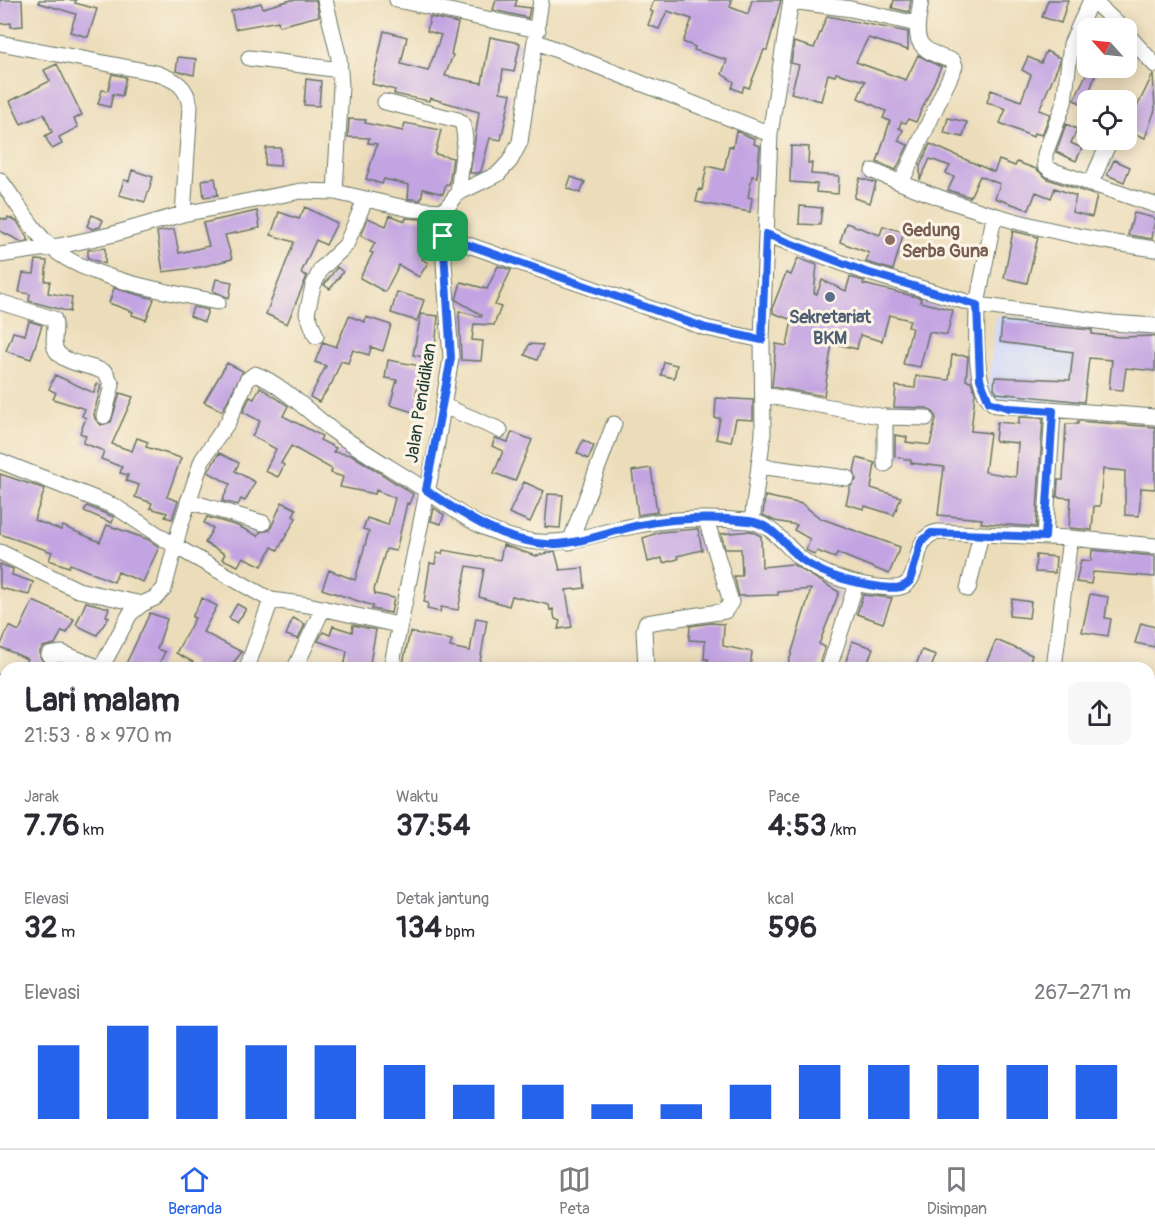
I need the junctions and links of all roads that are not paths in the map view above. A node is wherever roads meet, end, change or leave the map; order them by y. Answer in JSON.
{"nodes":[{"id":1,"x":325,"y":0,"type":"edge"},
{"id":2,"x":397,"y":0,"type":"edge"},
{"id":3,"x":541,"y":0,"type":"edge"},
{"id":4,"x":791,"y":0,"type":"edge"},
{"id":5,"x":921,"y":0,"type":"edge"},
{"id":6,"x":1092,"y":0,"type":"edge"},
{"id":7,"x":1111,"y":18,"type":"edge"},
{"id":8,"x":917,"y":24,"type":"junction"},
{"id":9,"x":538,"y":36,"type":"junction"},
{"id":10,"x":0,"y":44,"type":"edge"},
{"id":11,"x":1137,"y":45,"type":"edge"},
{"id":12,"x":249,"y":58,"type":"dead end"},
{"id":13,"x":1155,"y":65,"type":"edge"},
{"id":14,"x":340,"y":70,"type":"junction"},
{"id":15,"x":385,"y":102,"type":"dead end"},
{"id":16,"x":770,"y":134,"type":"junction"},
{"id":17,"x":1106,"y":150,"type":"edge"},
{"id":18,"x":873,"y":171,"type":"dead end"},
{"id":19,"x":0,"y":180,"type":"edge"},
{"id":20,"x":901,"y":183,"type":"junction"},
{"id":21,"x":1091,"y":183,"type":"junction"},
{"id":22,"x":335,"y":192,"type":"junction"},
{"id":23,"x":458,"y":194,"type":"junction"},
{"id":24,"x":364,"y":200,"type":"junction"},
{"id":25,"x":1155,"y":205,"type":"edge"},
{"id":26,"x":444,"y":211,"type":"junction"},
{"id":27,"x":183,"y":214,"type":"junction"},
{"id":28,"x":994,"y":217,"type":"junction"},
{"id":29,"x":766,"y":234,"type":"junction"},
{"id":30,"x":443,"y":236,"type":"junction"},
{"id":31,"x":51,"y":247,"type":"junction"},
{"id":32,"x":1155,"y":249,"type":"edge"},
{"id":33,"x":0,"y":255,"type":"edge"},
{"id":34,"x":0,"y":302,"type":"edge"},
{"id":35,"x":218,"y":302,"type":"dead end"},
{"id":36,"x":977,"y":305,"type":"junction"},
{"id":37,"x":1155,"y":326,"type":"edge"},
{"id":38,"x":316,"y":336,"type":"dead end"},
{"id":39,"x":762,"y":340,"type":"junction"},
{"id":40,"x":764,"y":395,"type":"junction"},
{"id":41,"x":444,"y":406,"type":"junction"},
{"id":42,"x":1053,"y":411,"type":"junction"},
{"id":43,"x":104,"y":416,"type":"dead end"},
{"id":44,"x":885,"y":417,"type":"junction"},
{"id":45,"x":1155,"y":417,"type":"edge"},
{"id":46,"x":926,"y":418,"type":"dead end"},
{"id":47,"x":614,"y":424,"type":"dead end"},
{"id":48,"x":500,"y":430,"type":"dead end"},
{"id":49,"x":0,"y":461,"type":"edge"},
{"id":50,"x":885,"y":464,"type":"dead end"},
{"id":51,"x":759,"y":466,"type":"junction"},
{"id":52,"x":847,"y":478,"type":"dead end"},
{"id":53,"x":426,"y":490,"type":"junction"},
{"id":54,"x":188,"y":501,"type":"junction"},
{"id":55,"x":706,"y":519,"type":"junction"},
{"id":56,"x":752,"y":521,"type":"junction"},
{"id":57,"x":263,"y":523,"type":"dead end"},
{"id":58,"x":981,"y":534,"type":"junction"},
{"id":59,"x":1045,"y":537,"type":"junction"},
{"id":60,"x":1070,"y":538,"type":"junction"},
{"id":61,"x":570,"y":542,"type":"junction"},
{"id":62,"x":175,"y":546,"type":"junction"},
{"id":63,"x":1155,"y":546,"type":"edge"},
{"id":64,"x":0,"y":552,"type":"edge"},
{"id":65,"x":856,"y":584,"type":"junction"},
{"id":66,"x":968,"y":589,"type":"dead end"},
{"id":67,"x":271,"y":600,"type":"junction"},
{"id":68,"x":142,"y":604,"type":"junction"},
{"id":69,"x":323,"y":608,"type":"junction"},
{"id":70,"x":398,"y":625,"type":"junction"},
{"id":71,"x":49,"y":655,"type":"dead end"},
{"id":72,"x":85,"y":662,"type":"edge"},
{"id":73,"x":103,"y":662,"type":"edge"},
{"id":74,"x":249,"y":662,"type":"edge"},
{"id":75,"x":298,"y":662,"type":"edge"},
{"id":76,"x":392,"y":662,"type":"edge"},
{"id":77,"x":646,"y":662,"type":"edge"},
{"id":78,"x":831,"y":662,"type":"edge"},
{"id":79,"x":1055,"y":662,"type":"edge"}],
"edges":[{"from":1,"to":14,"type":"street"},
{"from":2,"to":9,"type":"street"},
{"from":3,"to":9,"type":"street"},
{"from":4,"to":8,"type":"street"},
{"from":4,"to":16,"type":"street"},
{"from":5,"to":8,"type":"street"},
{"from":6,"to":7,"type":"street"},
{"from":6,"to":21,"type":"street"},
{"from":8,"to":20,"type":"street"},
{"from":9,"to":16,"type":"street"},
{"from":9,"to":23,"type":"street"},
{"from":10,"to":27,"type":"street"},
{"from":11,"to":13,"type":"street"},
{"from":12,"to":14,"type":"street"},
{"from":14,"to":22,"type":"street"},
{"from":15,"to":23,"type":"street"},
{"from":16,"to":29,"type":"street"},
{"from":17,"to":21,"type":"street"},
{"from":18,"to":20,"type":"street"},
{"from":19,"to":31,"type":"street"},
{"from":20,"to":28,"type":"street"},
{"from":21,"to":25,"type":"street"},
{"from":22,"to":24,"type":"street"},
{"from":22,"to":27,"type":"street"},
{"from":23,"to":26,"type":"street"},
{"from":24,"to":26,"type":"street"},
{"from":24,"to":38,"type":"street"},
{"from":26,"to":30,"type":"street","name":"Jalan Pendidikan"},
{"from":27,"to":31,"type":"street"},
{"from":28,"to":32,"type":"street"},
{"from":28,"to":36,"type":"street"},
{"from":29,"to":36,"type":"street"},
{"from":29,"to":39,"type":"street"},
{"from":30,"to":39,"type":"street"},
{"from":30,"to":41,"type":"street","name":"Jalan Pendidikan"},
{"from":31,"to":33,"type":"street"},
{"from":31,"to":35,"type":"street"},
{"from":34,"to":43,"type":"street"},
{"from":36,"to":37,"type":"street"},
{"from":36,"to":42,"type":"street"},
{"from":39,"to":40,"type":"street"},
{"from":40,"to":44,"type":"street"},
{"from":40,"to":51,"type":"street"},
{"from":41,"to":48,"type":"street"},
{"from":41,"to":53,"type":"street","name":"Jalan Pendidikan"},
{"from":42,"to":45,"type":"street"},
{"from":42,"to":59,"type":"street"},
{"from":44,"to":46,"type":"street"},
{"from":44,"to":50,"type":"street"},
{"from":47,"to":61,"type":"street"},
{"from":49,"to":62,"type":"street"},
{"from":51,"to":52,"type":"street"},
{"from":51,"to":56,"type":"street"},
{"from":53,"to":54,"type":"street"},
{"from":53,"to":61,"type":"street"},
{"from":53,"to":70,"type":"street","name":"Jalan Pendidikan"},
{"from":54,"to":57,"type":"street"},
{"from":54,"to":62,"type":"street"},
{"from":55,"to":56,"type":"street"},
{"from":55,"to":61,"type":"street"},
{"from":55,"to":77,"type":"street"},
{"from":56,"to":65,"type":"street"},
{"from":58,"to":59,"type":"street"},
{"from":58,"to":65,"type":"street"},
{"from":58,"to":66,"type":"street"},
{"from":59,"to":60,"type":"street"},
{"from":60,"to":63,"type":"street"},
{"from":60,"to":79,"type":"street"},
{"from":62,"to":67,"type":"street"},
{"from":62,"to":68,"type":"street"},
{"from":64,"to":68,"type":"street"},
{"from":65,"to":78,"type":"street"},
{"from":67,"to":69,"type":"street"},
{"from":67,"to":74,"type":"street"},
{"from":68,"to":73,"type":"street"},
{"from":69,"to":70,"type":"street"},
{"from":69,"to":75,"type":"street"},
{"from":70,"to":76,"type":"street","name":"Jalan Pendidikan"},
{"from":71,"to":72,"type":"street"}]}
